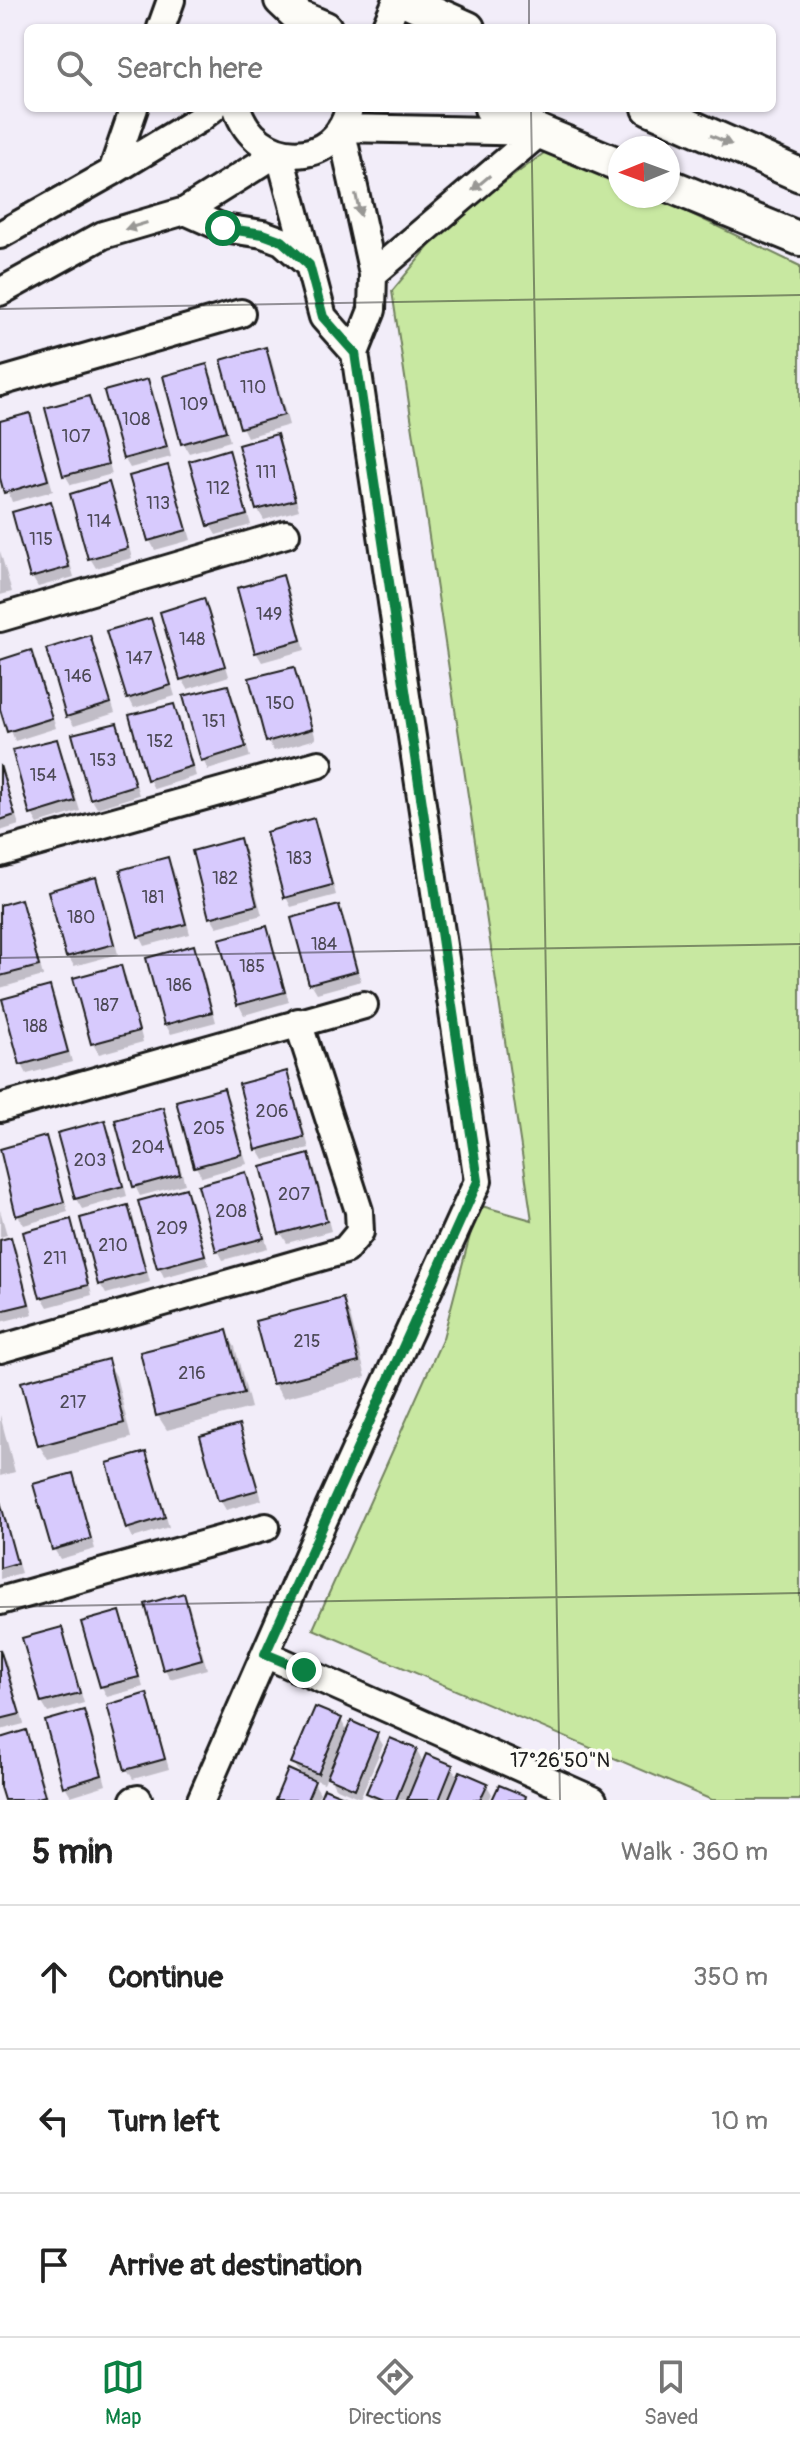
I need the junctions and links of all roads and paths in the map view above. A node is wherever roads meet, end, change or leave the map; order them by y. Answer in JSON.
{"nodes":[{"id":1,"x":171,"y":0,"type":"edge"},
{"id":2,"x":397,"y":0,"type":"edge"},
{"id":3,"x":405,"y":0,"type":"edge"},
{"id":4,"x":283,"y":11,"type":"edge"},
{"id":5,"x":162,"y":24,"type":"edge"},
{"id":6,"x":316,"y":24,"type":"edge"},
{"id":7,"x":387,"y":24,"type":"edge"},
{"id":8,"x":459,"y":24,"type":"edge"},
{"id":9,"x":133,"y":112,"type":"edge"},
{"id":10,"x":208,"y":112,"type":"edge"},
{"id":11,"x":238,"y":112,"type":"edge"},
{"id":12,"x":499,"y":112,"type":"edge"},
{"id":13,"x":658,"y":112,"type":"edge"},
{"id":14,"x":345,"y":118,"type":"edge"},
{"id":15,"x":540,"y":132,"type":"junction"},
{"id":16,"x":279,"y":152,"type":"junction"},
{"id":17,"x":608,"y":160,"type":"edge"},
{"id":18,"x":112,"y":172,"type":"junction"},
{"id":19,"x":800,"y":175,"type":"edge"},
{"id":20,"x":680,"y":190,"type":"edge"},
{"id":21,"x":185,"y":211,"type":"junction"},
{"id":22,"x":0,"y":235,"type":"edge"},
{"id":23,"x":800,"y":239,"type":"edge"},
{"id":24,"x":309,"y":265,"type":"junction"},
{"id":25,"x":373,"y":274,"type":"junction"},
{"id":26,"x":0,"y":292,"type":"edge"},
{"id":27,"x":241,"y":313,"type":"dead end"},
{"id":28,"x":355,"y":353,"type":"junction"},
{"id":29,"x":0,"y":382,"type":"edge"},
{"id":30,"x":286,"y":534,"type":"dead end"},
{"id":31,"x":0,"y":618,"type":"edge"},
{"id":32,"x":319,"y":764,"type":"dead end"},
{"id":33,"x":0,"y":853,"type":"edge"},
{"id":34,"x":364,"y":1005,"type":"dead end"},
{"id":35,"x":298,"y":1022,"type":"junction"},
{"id":36,"x":0,"y":1108,"type":"edge"},
{"id":37,"x":0,"y":1349,"type":"edge"},
{"id":38,"x":266,"y":1527,"type":"dead end"},
{"id":39,"x":0,"y":1601,"type":"edge"},
{"id":40,"x":265,"y":1654,"type":"junction"},
{"id":41,"x":201,"y":1800,"type":"edge"},
{"id":42,"x":593,"y":1800,"type":"edge"}],
"edges":[{"from":1,"to":5,"type":"street"},
{"from":2,"to":7,"type":"street"},
{"from":3,"to":8,"type":"street"},
{"from":4,"to":6,"type":"street"},
{"from":9,"to":18,"type":"street"},
{"from":10,"to":18,"type":"street"},
{"from":11,"to":16,"type":"street"},
{"from":12,"to":15,"type":"street"},
{"from":13,"to":19,"type":"street","one_way":true},
{"from":14,"to":15,"type":"street"},
{"from":14,"to":16,"type":"street"},
{"from":14,"to":25,"type":"street","one_way":true},
{"from":15,"to":17,"type":"street"},
{"from":15,"to":25,"type":"street","one_way":true},
{"from":16,"to":21,"type":"street"},
{"from":16,"to":24,"type":"street"},
{"from":18,"to":22,"type":"street"},
{"from":20,"to":23,"type":"street"},
{"from":21,"to":24,"type":"street"},
{"from":21,"to":26,"type":"street","one_way":true},
{"from":24,"to":28,"type":"street"},
{"from":25,"to":28,"type":"street"},
{"from":27,"to":29,"type":"street"},
{"from":28,"to":40,"type":"street"},
{"from":30,"to":31,"type":"street"},
{"from":32,"to":33,"type":"street"},
{"from":34,"to":35,"type":"street"},
{"from":35,"to":36,"type":"street"},
{"from":35,"to":37,"type":"street"},
{"from":38,"to":39,"type":"street"},
{"from":40,"to":41,"type":"street"},
{"from":40,"to":42,"type":"street"}]}
